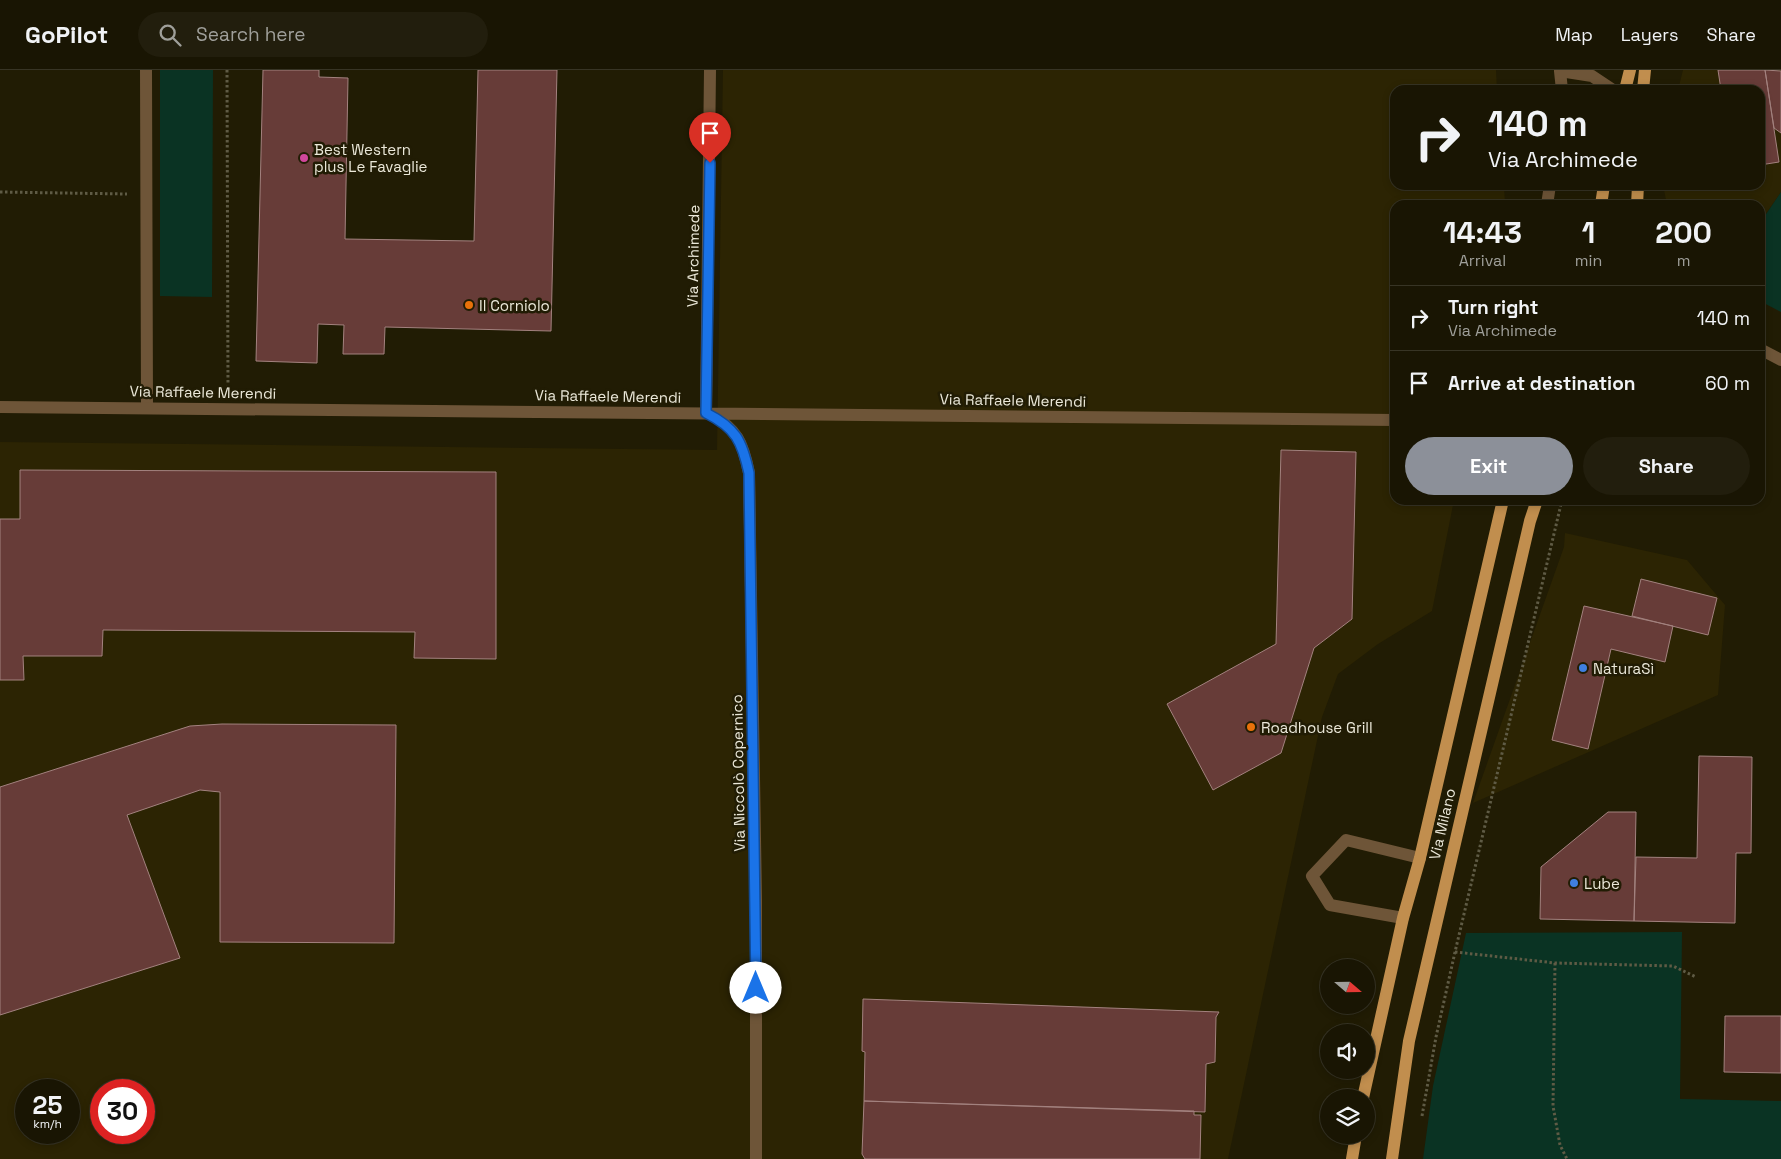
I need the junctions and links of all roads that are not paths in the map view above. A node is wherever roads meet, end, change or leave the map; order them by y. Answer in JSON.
{"nodes":[{"id":1,"x":146,"y":70,"type":"edge"},
{"id":2,"x":710,"y":70,"type":"edge"},
{"id":3,"x":1560,"y":70,"type":"edge"},
{"id":4,"x":1630,"y":70,"type":"edge"},
{"id":5,"x":1645,"y":70,"type":"edge"},
{"id":6,"x":1562,"y":85,"type":"edge"},
{"id":7,"x":1606,"y":85,"type":"edge"},
{"id":8,"x":1626,"y":85,"type":"edge"},
{"id":9,"x":1644,"y":85,"type":"edge"},
{"id":10,"x":1765,"y":352,"type":"edge"},
{"id":11,"x":1765,"y":359,"type":"edge"},
{"id":12,"x":1781,"y":360,"type":"edge"},
{"id":13,"x":0,"y":406,"type":"edge"},
{"id":14,"x":147,"y":407,"type":"junction"},
{"id":15,"x":706,"y":413,"type":"junction"},
{"id":16,"x":1390,"y":420,"type":"edge"},
{"id":17,"x":1502,"y":505,"type":"edge"},
{"id":18,"x":1536,"y":505,"type":"edge"},
{"id":19,"x":1420,"y":858,"type":"junction"},
{"id":20,"x":1403,"y":918,"type":"junction"},
{"id":21,"x":1365,"y":1089,"type":"edge"},
{"id":22,"x":1354,"y":1144,"type":"edge"},
{"id":23,"x":755,"y":1156,"type":"edge"},
{"id":24,"x":1352,"y":1159,"type":"edge"},
{"id":25,"x":1392,"y":1159,"type":"edge"}],
"edges":[{"from":1,"to":14,"type":"street"},
{"from":2,"to":15,"type":"street","name":"Via Archimede"},
{"from":3,"to":6,"type":"street"},
{"from":3,"to":7,"type":"street"},
{"from":4,"to":8,"type":"main road"},
{"from":5,"to":9,"type":"main road"},
{"from":10,"to":12,"type":"street"},
{"from":11,"to":12,"type":"street"},
{"from":13,"to":14,"type":"street","name":"Via Raffaele Merendi"},
{"from":14,"to":15,"type":"street","name":"Via Raffaele Merendi"},
{"from":15,"to":16,"type":"street","name":"Via Raffaele Merendi"},
{"from":15,"to":23,"type":"street","name":"Via Niccolò Copernico"},
{"from":17,"to":19,"type":"main road","name":"Via Milano"},
{"from":18,"to":25,"type":"main road","name":"Via Milano"},
{"from":19,"to":20,"type":"main road","name":"Via Milano"},
{"from":19,"to":20,"type":"street"},
{"from":20,"to":21,"type":"main road","name":"Via Milano"},
{"from":22,"to":24,"type":"main road"}]}
